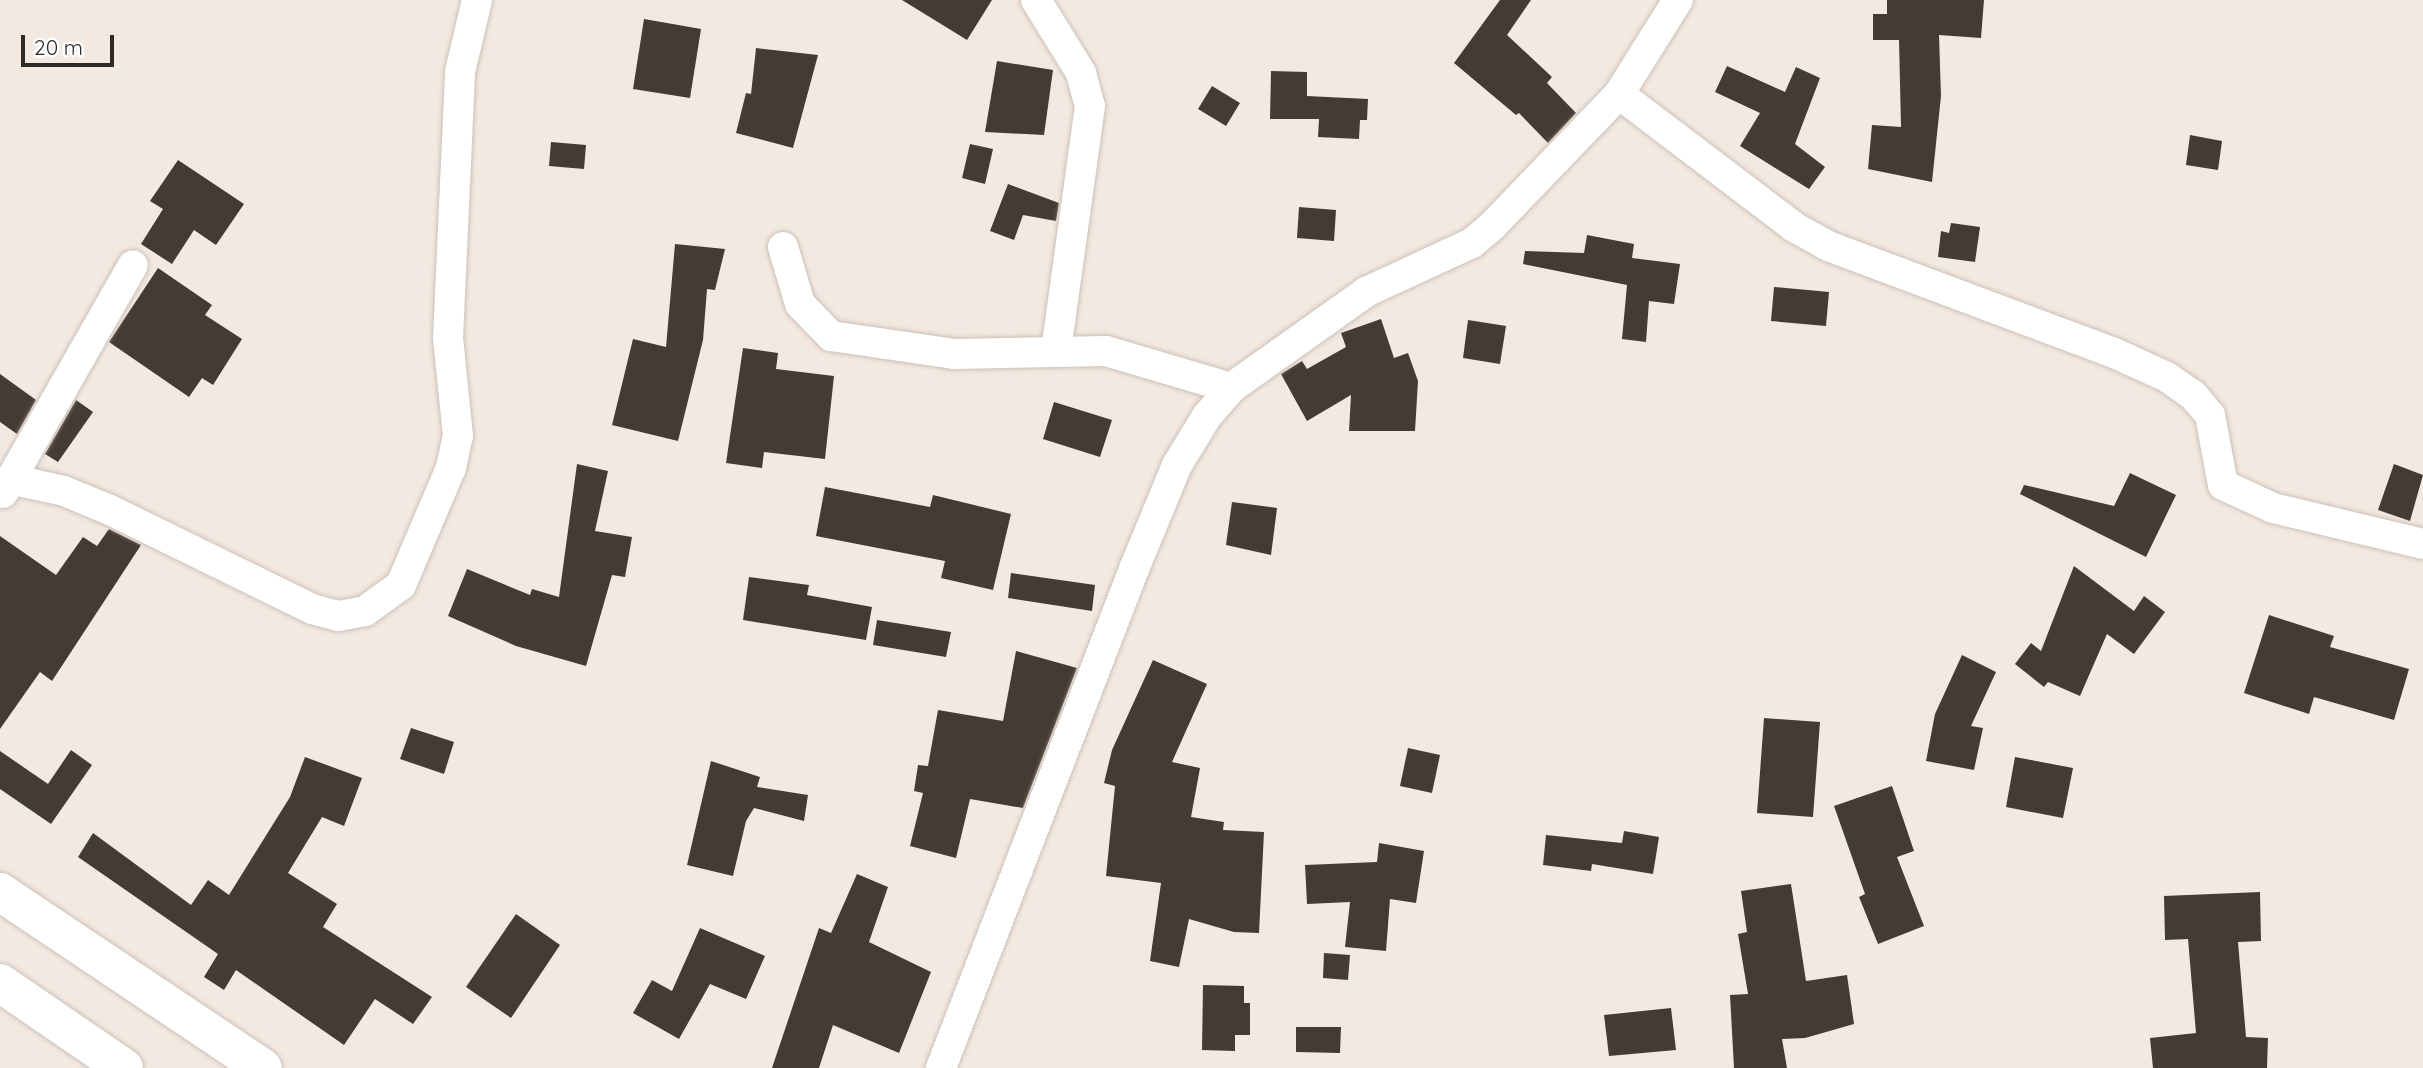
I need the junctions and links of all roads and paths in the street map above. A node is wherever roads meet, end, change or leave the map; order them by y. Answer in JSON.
{"nodes":[{"id":1,"x":477,"y":0,"type":"edge"},
{"id":2,"x":1036,"y":0,"type":"edge"},
{"id":3,"x":1678,"y":0,"type":"edge"},
{"id":4,"x":1619,"y":93,"type":"junction"},
{"id":5,"x":783,"y":247,"type":"dead end"},
{"id":6,"x":133,"y":265,"type":"dead end"},
{"id":7,"x":1056,"y":352,"type":"junction"},
{"id":8,"x":1231,"y":388,"type":"junction"},
{"id":9,"x":7,"y":488,"type":"edge"},
{"id":10,"x":2423,"y":544,"type":"edge"},
{"id":11,"x":0,"y":892,"type":"edge"},
{"id":12,"x":0,"y":983,"type":"edge"},
{"id":13,"x":124,"y":1068,"type":"edge"},
{"id":14,"x":263,"y":1068,"type":"edge"},
{"id":15,"x":941,"y":1068,"type":"edge"}],
"edges":[{"from":1,"to":9,"type":"street"},
{"from":2,"to":7,"type":"street"},
{"from":3,"to":4,"type":"street"},
{"from":4,"to":8,"type":"street"},
{"from":4,"to":10,"type":"street"},
{"from":5,"to":7,"type":"street"},
{"from":6,"to":9,"type":"street"},
{"from":7,"to":8,"type":"street"},
{"from":8,"to":15,"type":"street"},
{"from":11,"to":14,"type":"highway"},
{"from":12,"to":13,"type":"highway"}]}
